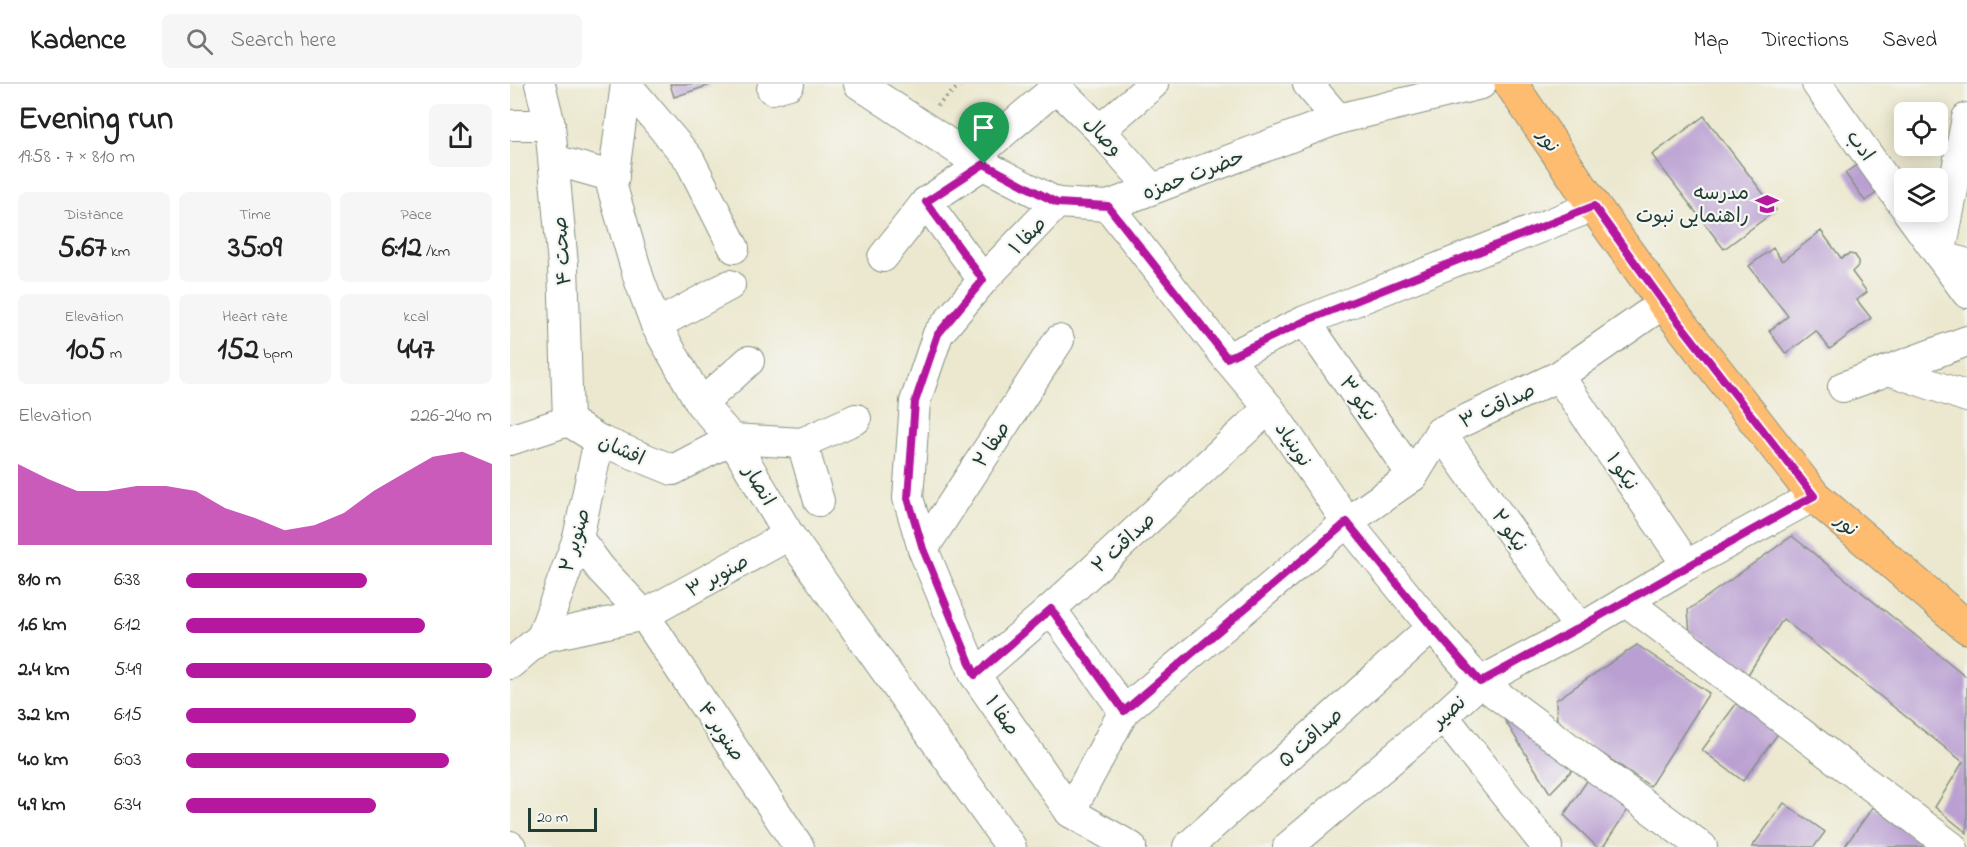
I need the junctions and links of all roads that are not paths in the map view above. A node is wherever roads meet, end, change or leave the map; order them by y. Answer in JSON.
{"nodes":[{"id":1,"x":540,"y":84,"type":"edge"},
{"id":2,"x":626,"y":84,"type":"edge"},
{"id":3,"x":859,"y":84,"type":"edge"},
{"id":4,"x":1153,"y":84,"type":"edge"},
{"id":5,"x":1308,"y":84,"type":"edge"},
{"id":6,"x":1481,"y":84,"type":"edge"},
{"id":7,"x":1511,"y":84,"type":"edge"},
{"id":8,"x":1816,"y":84,"type":"edge"},
{"id":9,"x":1055,"y":86,"type":"edge"},
{"id":10,"x":1338,"y":119,"type":"junction"},
{"id":11,"x":1966,"y":121,"type":"edge"},
{"id":12,"x":510,"y":125,"type":"edge"},
{"id":13,"x":550,"y":125,"type":"junction"},
{"id":14,"x":1100,"y":130,"type":"junction"},
{"id":15,"x":554,"y":160,"type":"junction"},
{"id":16,"x":978,"y":161,"type":"junction"},
{"id":17,"x":614,"y":177,"type":"junction"},
{"id":18,"x":1152,"y":189,"type":"junction"},
{"id":19,"x":1894,"y":192,"type":"edge"},
{"id":20,"x":926,"y":202,"type":"junction"},
{"id":21,"x":1057,"y":203,"type":"junction"},
{"id":22,"x":1108,"y":206,"type":"junction"},
{"id":23,"x":1594,"y":206,"type":"junction"},
{"id":24,"x":1918,"y":222,"type":"edge"},
{"id":25,"x":734,"y":248,"type":"dead end"},
{"id":26,"x":883,"y":257,"type":"dead end"},
{"id":27,"x":1954,"y":260,"type":"edge"},
{"id":28,"x":983,"y":280,"type":"junction"},
{"id":29,"x":730,"y":285,"type":"dead end"},
{"id":30,"x":1967,"y":293,"type":"edge"},
{"id":31,"x":1664,"y":303,"type":"junction"},
{"id":32,"x":1305,"y":321,"type":"junction"},
{"id":33,"x":656,"y":325,"type":"junction"},
{"id":34,"x":1059,"y":340,"type":"dead end"},
{"id":35,"x":1967,"y":341,"type":"edge"},
{"id":36,"x":1227,"y":358,"type":"junction"},
{"id":37,"x":749,"y":361,"type":"dead end"},
{"id":38,"x":1889,"y":370,"type":"junction"},
{"id":39,"x":1559,"y":376,"type":"junction"},
{"id":40,"x":1843,"y":387,"type":"dead end"},
{"id":41,"x":1967,"y":397,"type":"edge"},
{"id":42,"x":701,"y":404,"type":"junction"},
{"id":43,"x":1269,"y":408,"type":"junction"},
{"id":44,"x":856,"y":419,"type":"dead end"},
{"id":45,"x":568,"y":421,"type":"junction"},
{"id":46,"x":1440,"y":432,"type":"junction"},
{"id":47,"x":732,"y":438,"type":"junction"},
{"id":48,"x":510,"y":440,"type":"edge"},
{"id":49,"x":599,"y":440,"type":"junction"},
{"id":50,"x":802,"y":443,"type":"junction"},
{"id":51,"x":1413,"y":476,"type":"junction"},
{"id":52,"x":1814,"y":496,"type":"junction"},
{"id":53,"x":819,"y":501,"type":"dead end"},
{"id":54,"x":1347,"y":522,"type":"junction"},
{"id":55,"x":789,"y":535,"type":"junction"},
{"id":56,"x":578,"y":538,"type":"junction"},
{"id":57,"x":923,"y":549,"type":"junction"},
{"id":58,"x":1687,"y":565,"type":"junction"},
{"id":59,"x":1626,"y":601,"type":"junction"},
{"id":60,"x":1051,"y":609,"type":"junction"},
{"id":61,"x":644,"y":615,"type":"junction"},
{"id":62,"x":1432,"y":627,"type":"junction"},
{"id":63,"x":1967,"y":627,"type":"edge"},
{"id":64,"x":1580,"y":629,"type":"junction"},
{"id":65,"x":542,"y":637,"type":"junction"},
{"id":66,"x":510,"y":664,"type":"edge"},
{"id":67,"x":975,"y":675,"type":"junction"},
{"id":68,"x":1480,"y":682,"type":"junction"},
{"id":69,"x":1124,"y":711,"type":"junction"},
{"id":70,"x":1443,"y":716,"type":"junction"},
{"id":71,"x":1070,"y":812,"type":"junction"},
{"id":72,"x":799,"y":847,"type":"edge"},
{"id":73,"x":1011,"y":847,"type":"edge"},
{"id":74,"x":1131,"y":847,"type":"edge"},
{"id":75,"x":1188,"y":847,"type":"edge"},
{"id":76,"x":1288,"y":847,"type":"edge"},
{"id":77,"x":1547,"y":847,"type":"edge"},
{"id":78,"x":1702,"y":847,"type":"edge"},
{"id":79,"x":1952,"y":847,"type":"edge"}],
"edges":[{"from":1,"to":13,"type":"street","name":"صحت ۴"},
{"from":2,"to":17,"type":"street","name":"انصار"},
{"from":2,"to":25,"type":"street"},
{"from":3,"to":16,"type":"street","name":"حضرت حمزه"},
{"from":4,"to":14,"type":"street"},
{"from":5,"to":10,"type":"street"},
{"from":6,"to":10,"type":"street","name":"حضرت حمزه"},
{"from":7,"to":23,"type":"main road","name":"نور"},
{"from":8,"to":19,"type":"street","name":"ادب"},
{"from":9,"to":14,"type":"street","name":"وصال"},
{"from":9,"to":16,"type":"street"},
{"from":10,"to":18,"type":"street","name":"حضرت حمزه"},
{"from":11,"to":27,"type":"street"},
{"from":12,"to":13,"type":"street"},
{"from":13,"to":15,"type":"street","name":"صحت ۴"},
{"from":14,"to":18,"type":"street","name":"وصال"},
{"from":15,"to":17,"type":"street"},
{"from":15,"to":45,"type":"street","name":"صحت ۴"},
{"from":16,"to":20,"type":"street"},
{"from":16,"to":21,"type":"street","name":"حضرت حمزه"},
{"from":17,"to":33,"type":"street","name":"انصار"},
{"from":18,"to":22,"type":"street","name":"حضرت حمزه"},
{"from":20,"to":26,"type":"street"},
{"from":20,"to":28,"type":"street"},
{"from":21,"to":22,"type":"street","name":"حضرت حمزه"},
{"from":21,"to":28,"type":"street","name":"صفا ۱"},
{"from":22,"to":36,"type":"street","name":"نوبنیاد"},
{"from":23,"to":31,"type":"main road","name":"نور"},
{"from":23,"to":32,"type":"street"},
{"from":24,"to":27,"type":"street"},
{"from":27,"to":30,"type":"street"},
{"from":28,"to":57,"type":"street","name":"صفا ۱"},
{"from":29,"to":33,"type":"street"},
{"from":31,"to":39,"type":"street","name":"صداقت ۳"},
{"from":31,"to":52,"type":"main road","name":"نور"},
{"from":32,"to":36,"type":"street"},
{"from":32,"to":51,"type":"street","name":"نیکو ۳"},
{"from":33,"to":42,"type":"street","name":"انصار"},
{"from":34,"to":57,"type":"street","name":"صفا ۲"},
{"from":35,"to":38,"type":"street"},
{"from":36,"to":43,"type":"street","name":"نوبنیاد"},
{"from":37,"to":42,"type":"street"},
{"from":38,"to":40,"type":"street"},
{"from":38,"to":41,"type":"street"},
{"from":39,"to":46,"type":"street","name":"صداقت ۳"},
{"from":39,"to":58,"type":"street","name":"نیکو ۱"},
{"from":42,"to":47,"type":"street","name":"انصار"},
{"from":43,"to":54,"type":"street","name":"نوبنیاد"},
{"from":43,"to":60,"type":"street","name":"صداقت ۲"},
{"from":44,"to":50,"type":"street"},
{"from":45,"to":48,"type":"street"},
{"from":45,"to":49,"type":"street","name":"افشان"},
{"from":46,"to":51,"type":"street","name":"صداقت ۳"},
{"from":46,"to":64,"type":"street","name":"نیکو ۲"},
{"from":47,"to":49,"type":"street","name":"افشان"},
{"from":47,"to":50,"type":"street"},
{"from":47,"to":55,"type":"street","name":"انصار"},
{"from":49,"to":56,"type":"street","name":"صنوبر ۲"},
{"from":50,"to":53,"type":"street"},
{"from":51,"to":54,"type":"street","name":"صداقت ۳"},
{"from":52,"to":58,"type":"street","name":"نصیر"},
{"from":52,"to":63,"type":"main road","name":"نور"},
{"from":54,"to":62,"type":"street","name":"نوبنیاد"},
{"from":54,"to":69,"type":"street","name":"صداقت ۳"},
{"from":55,"to":61,"type":"street","name":"صنوبر ۳"},
{"from":55,"to":73,"type":"street","name":"انصار"},
{"from":56,"to":61,"type":"street","name":"صنوبر ۴"},
{"from":56,"to":65,"type":"street","name":"صنوبر ۲"},
{"from":57,"to":67,"type":"street","name":"صفا ۱"},
{"from":58,"to":59,"type":"street","name":"نصیر"},
{"from":59,"to":64,"type":"street","name":"نصیر"},
{"from":59,"to":79,"type":"street"},
{"from":60,"to":67,"type":"street","name":"صداقت ۲"},
{"from":60,"to":69,"type":"street"},
{"from":61,"to":65,"type":"street","name":"صنوبر ۳"},
{"from":61,"to":72,"type":"street","name":"صنوبر ۴"},
{"from":62,"to":68,"type":"street","name":"نوبنیاد"},
{"from":62,"to":75,"type":"street","name":"صداقت ۵"},
{"from":64,"to":68,"type":"street","name":"نصیر"},
{"from":65,"to":66,"type":"street"},
{"from":67,"to":71,"type":"street","name":"صفا ۱"},
{"from":68,"to":70,"type":"street","name":"نصیر"},
{"from":68,"to":78,"type":"street","name":"نوبنیاد"},
{"from":69,"to":71,"type":"street"},
{"from":70,"to":76,"type":"street","name":"نصیر"},
{"from":70,"to":77,"type":"street"},
{"from":71,"to":74,"type":"street","name":"صفا ۱"}]}
